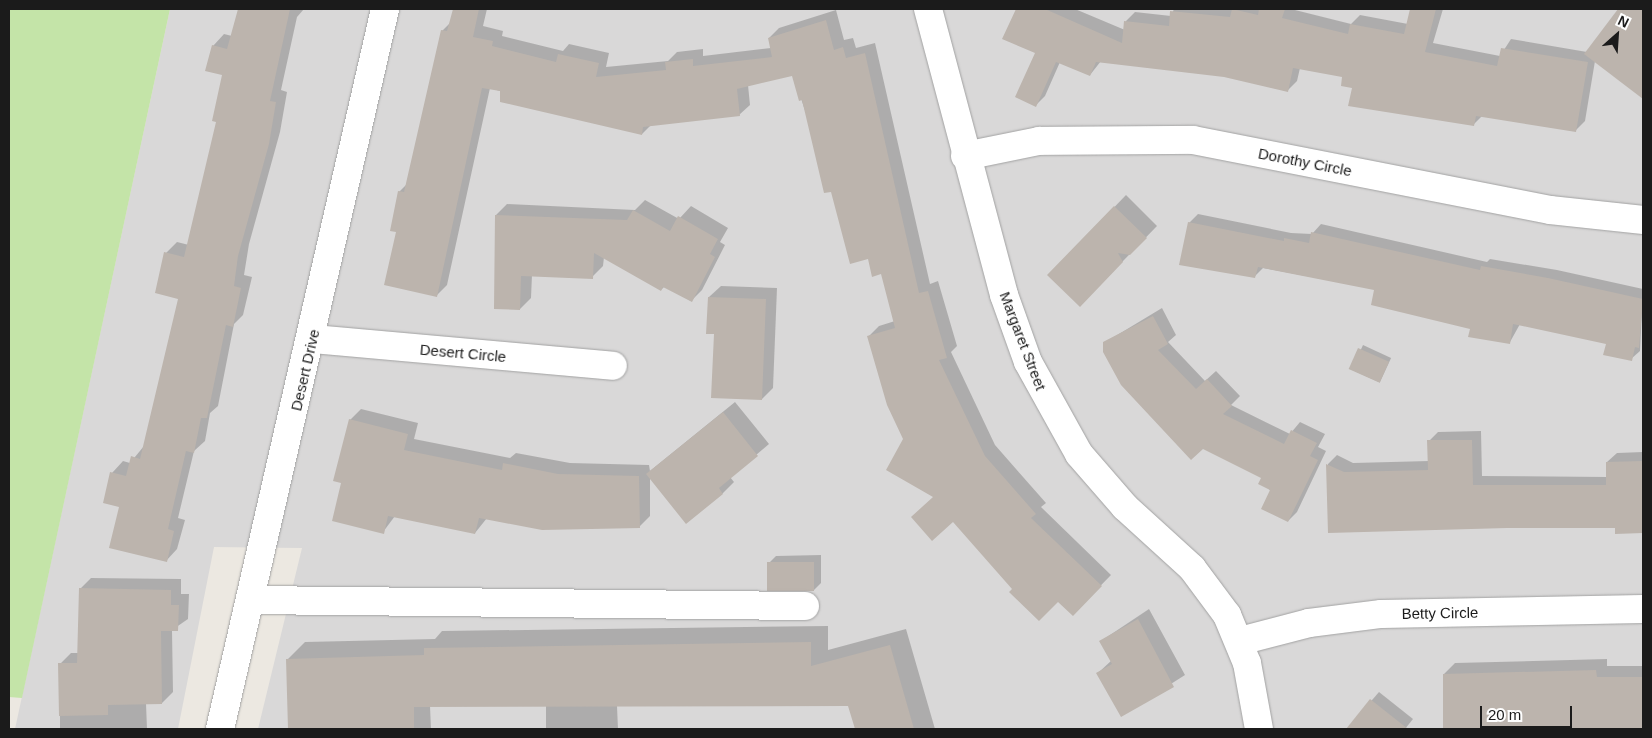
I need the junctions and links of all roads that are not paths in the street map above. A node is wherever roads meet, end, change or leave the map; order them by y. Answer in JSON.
{"nodes":[{"id":1,"x":385,"y":9,"type":"edge"},
{"id":2,"x":928,"y":9,"type":"edge"},
{"id":3,"x":965,"y":156,"type":"junction"},
{"id":4,"x":1643,"y":220,"type":"edge"},
{"id":5,"x":313,"y":339,"type":"junction"},
{"id":6,"x":613,"y":366,"type":"dead end"},
{"id":7,"x":250,"y":600,"type":"junction"},
{"id":8,"x":805,"y":606,"type":"dead end"},
{"id":9,"x":1643,"y":609,"type":"edge"},
{"id":10,"x":1240,"y":641,"type":"junction"},
{"id":11,"x":220,"y":729,"type":"edge"},
{"id":12,"x":1259,"y":729,"type":"edge"}],
"edges":[{"from":1,"to":5,"type":"street","name":"Desert Drive"},
{"from":2,"to":3,"type":"street","name":"Margaret Street"},
{"from":3,"to":4,"type":"street","name":"Dorothy Circle"},
{"from":3,"to":10,"type":"street","name":"Margaret Street"},
{"from":5,"to":6,"type":"street","name":"Desert Circle"},
{"from":5,"to":7,"type":"street","name":"Desert Drive"},
{"from":7,"to":8,"type":"street"},
{"from":7,"to":11,"type":"street","name":"Desert Drive"},
{"from":9,"to":10,"type":"street","name":"Betty Circle"},
{"from":10,"to":12,"type":"street","name":"Margaret Street"}]}
